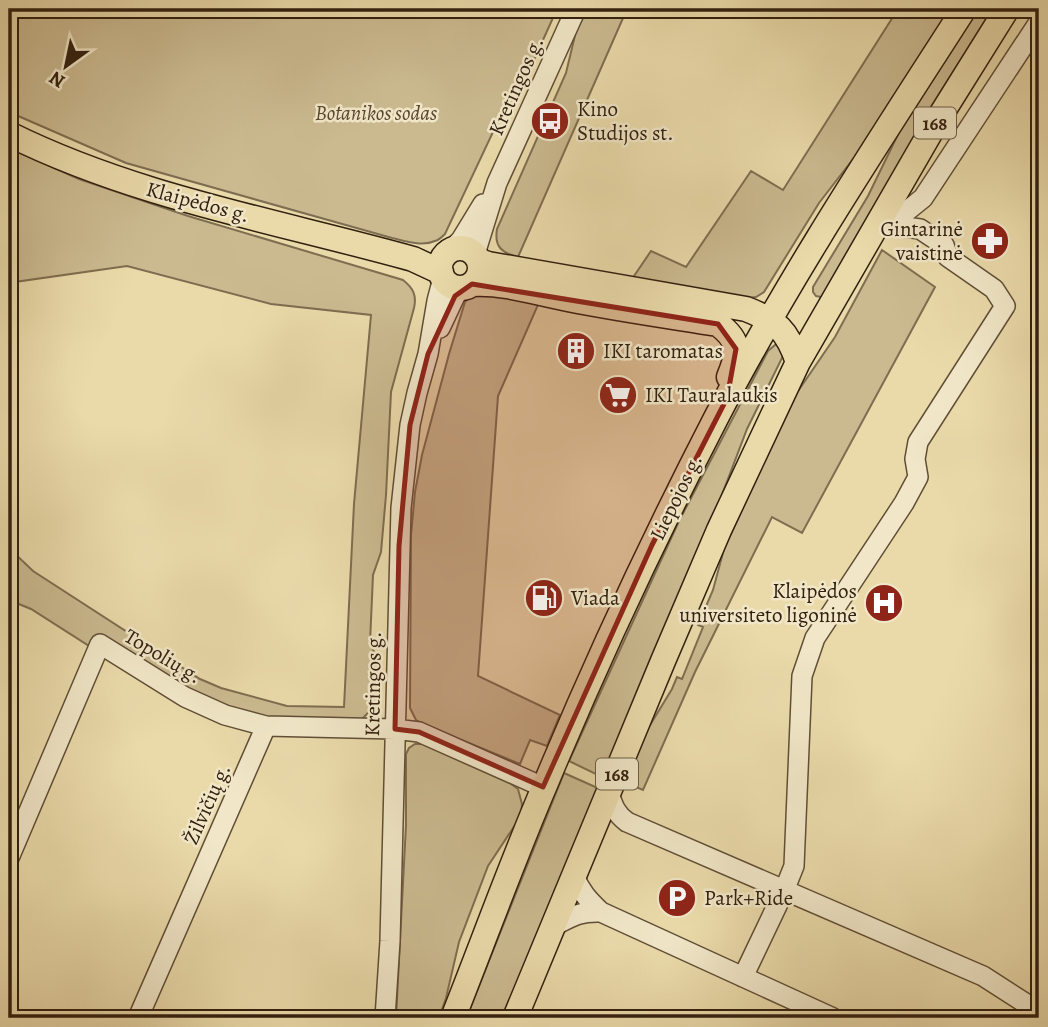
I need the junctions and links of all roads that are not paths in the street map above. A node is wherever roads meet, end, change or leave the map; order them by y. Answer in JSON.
{"nodes":[{"id":1,"x":576,"y":9,"type":"edge"},
{"id":2,"x":964,"y":9,"type":"edge"},
{"id":3,"x":1007,"y":9,"type":"edge"},
{"id":4,"x":1036,"y":26,"type":"edge"},
{"id":5,"x":9,"y":134,"type":"edge"},
{"id":6,"x":497,"y":183,"type":"junction"},
{"id":7,"x":923,"y":198,"type":"junction"},
{"id":8,"x":890,"y":225,"type":"junction"},
{"id":9,"x":483,"y":228,"type":"junction"},
{"id":10,"x":920,"y":229,"type":"junction"},
{"id":11,"x":868,"y":239,"type":"junction"},
{"id":12,"x":809,"y":255,"type":"junction"},
{"id":13,"x":403,"y":256,"type":"junction"},
{"id":14,"x":509,"y":267,"type":"junction"},
{"id":15,"x":459,"y":268,"type":"junction"},
{"id":16,"x":793,"y":282,"type":"junction"},
{"id":17,"x":830,"y":306,"type":"junction"},
{"id":18,"x":746,"y":309,"type":"junction"},
{"id":19,"x":770,"y":319,"type":"junction"},
{"id":20,"x":433,"y":325,"type":"junction"},
{"id":21,"x":428,"y":354,"type":"junction"},
{"id":22,"x":798,"y":362,"type":"junction"},
{"id":23,"x":727,"y":398,"type":"junction"},
{"id":24,"x":266,"y":726,"type":"junction"},
{"id":25,"x":395,"y":729,"type":"junction"},
{"id":26,"x":544,"y":787,"type":"junction"},
{"id":27,"x":609,"y":793,"type":"junction"},
{"id":28,"x":627,"y":822,"type":"junction"},
{"id":29,"x":586,"y":847,"type":"junction"},
{"id":30,"x":9,"y":858,"type":"edge"},
{"id":31,"x":575,"y":875,"type":"junction"},
{"id":32,"x":784,"y":891,"type":"junction"},
{"id":33,"x":601,"y":912,"type":"junction"},
{"id":34,"x":552,"y":928,"type":"junction"},
{"id":35,"x":743,"y":977,"type":"junction"},
{"id":36,"x":1039,"y":1012,"type":"edge"},
{"id":37,"x":138,"y":1018,"type":"edge"},
{"id":38,"x":385,"y":1018,"type":"edge"},
{"id":39,"x":453,"y":1018,"type":"edge"},
{"id":40,"x":515,"y":1018,"type":"edge"},
{"id":41,"x":832,"y":1018,"type":"edge"}],
"edges":[{"from":1,"to":6,"type":"street","name":"Kretingos g."},
{"from":2,"to":12,"type":"main road","name":"Liepojos g.","number":"168"},
{"from":3,"to":11,"type":"main road","number":"168"},
{"from":4,"to":7,"type":"street"},
{"from":5,"to":13,"type":"main road","name":"Klaipėdos g."},
{"from":6,"to":9,"type":"street","name":"Kretingos g."},
{"from":6,"to":15,"type":"street","name":"Kretingos g."},
{"from":7,"to":8,"type":"street"},
{"from":7,"to":10,"type":"street"},
{"from":8,"to":10,"type":"street"},
{"from":8,"to":11,"type":"street"},
{"from":9,"to":14,"type":"street"},
{"from":9,"to":15,"type":"street","name":"Kretingos g."},
{"from":10,"to":32,"type":"street"},
{"from":11,"to":17,"type":"main road","number":"168"},
{"from":12,"to":16,"type":"main road","name":"Liepojos g.","number":"168"},
{"from":12,"to":18,"type":"main road"},
{"from":13,"to":15,"type":"main road"},
{"from":13,"to":20,"type":"street","name":"Klaipėdos g."},
{"from":14,"to":15,"type":"main road"},
{"from":14,"to":18,"type":"main road"},
{"from":15,"to":20,"type":"street","name":"Kretingos g."},
{"from":15,"to":21,"type":"street","name":"Kretingos g."},
{"from":15,"to":23,"type":"main road"},
{"from":16,"to":17,"type":"main road"},
{"from":16,"to":19,"type":"main road","name":"Liepojos g.","number":"168"},
{"from":17,"to":22,"type":"main road","number":"168"},
{"from":18,"to":19,"type":"main road"},
{"from":19,"to":22,"type":"main road"},
{"from":19,"to":23,"type":"main road","name":"Liepojos g.","number":"168"},
{"from":20,"to":21,"type":"street","name":"Kretingos g."},
{"from":21,"to":25,"type":"street","name":"Kretingos g."},
{"from":22,"to":27,"type":"main road","number":"168"},
{"from":23,"to":26,"type":"main road","name":"Liepojos g.","number":"168"},
{"from":24,"to":25,"type":"street"},
{"from":24,"to":30,"type":"street","name":"Topolių g."},
{"from":24,"to":37,"type":"street","name":"Žilvičių g."},
{"from":25,"to":26,"type":"street"},
{"from":25,"to":38,"type":"street","name":"Kretingos g."},
{"from":26,"to":39,"type":"main road","name":"Liepojos g.","number":"168"},
{"from":27,"to":28,"type":"street"},
{"from":27,"to":29,"type":"main road","number":"168"},
{"from":28,"to":29,"type":"street"},
{"from":28,"to":32,"type":"street"},
{"from":29,"to":31,"type":"main road","number":"168"},
{"from":31,"to":33,"type":"street"},
{"from":31,"to":34,"type":"main road","number":"168"},
{"from":32,"to":35,"type":"street"},
{"from":32,"to":36,"type":"street"},
{"from":33,"to":34,"type":"street"},
{"from":33,"to":35,"type":"street"},
{"from":34,"to":40,"type":"main road","number":"168"},
{"from":35,"to":41,"type":"street"}]}
